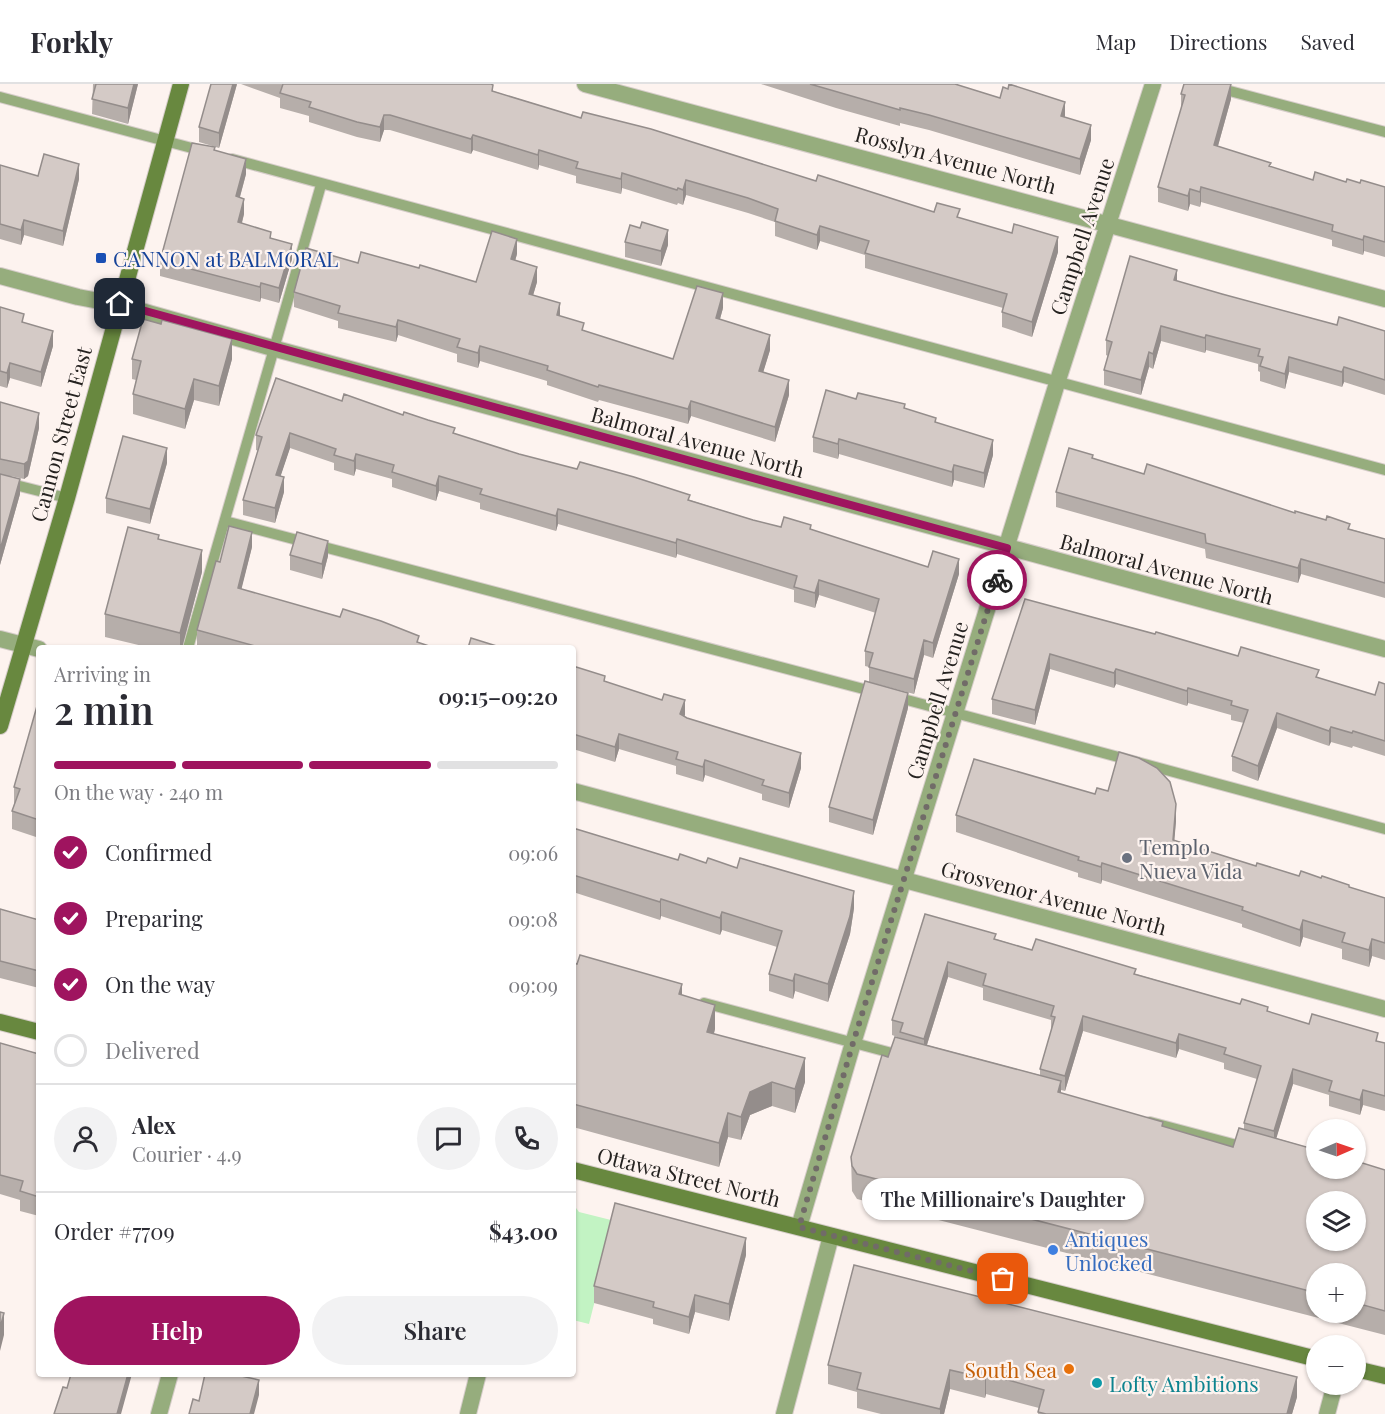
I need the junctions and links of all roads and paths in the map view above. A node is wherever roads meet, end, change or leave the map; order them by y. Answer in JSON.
{"nodes":[{"id":1,"x":181,"y":84,"type":"edge"},
{"id":2,"x":585,"y":84,"type":"edge"},
{"id":3,"x":1153,"y":84,"type":"edge"},
{"id":4,"x":1203,"y":84,"type":"edge"},
{"id":5,"x":0,"y":97,"type":"edge"},
{"id":6,"x":1385,"y":132,"type":"edge"},
{"id":7,"x":164,"y":139,"type":"junction"},
{"id":8,"x":321,"y":185,"type":"junction"},
{"id":9,"x":1109,"y":223,"type":"junction"},
{"id":10,"x":0,"y":276,"type":"edge"},
{"id":11,"x":1385,"y":299,"type":"edge"},
{"id":12,"x":120,"y":304,"type":"junction"},
{"id":13,"x":276,"y":350,"type":"junction"},
{"id":14,"x":1058,"y":380,"type":"junction"},
{"id":15,"x":1385,"y":470,"type":"edge"},
{"id":16,"x":0,"y":481,"type":"edge"},
{"id":17,"x":67,"y":498,"type":"junction"},
{"id":18,"x":225,"y":521,"type":"junction"},
{"id":19,"x":1007,"y":548,"type":"junction"},
{"id":20,"x":0,"y":639,"type":"edge"},
{"id":21,"x":190,"y":645,"type":"edge"},
{"id":22,"x":31,"y":647,"type":"edge"},
{"id":23,"x":1385,"y":650,"type":"edge"},
{"id":24,"x":955,"y":713,"type":"junction"},
{"id":25,"x":0,"y":726,"type":"edge"},
{"id":26,"x":576,"y":792,"type":"edge"},
{"id":27,"x":1385,"y":829,"type":"edge"},
{"id":28,"x":905,"y":880,"type":"junction"},
{"id":29,"x":696,"y":1001,"type":"edge"},
{"id":30,"x":1385,"y":1009,"type":"edge"},
{"id":31,"x":0,"y":1022,"type":"edge"},
{"id":32,"x":36,"y":1031,"type":"edge"},
{"id":33,"x":853,"y":1043,"type":"junction"},
{"id":34,"x":909,"y":1058,"type":"edge"},
{"id":35,"x":1135,"y":1118,"type":"edge"},
{"id":36,"x":1260,"y":1151,"type":"edge"},
{"id":37,"x":576,"y":1171,"type":"edge"},
{"id":38,"x":799,"y":1227,"type":"junction"},
{"id":39,"x":831,"y":1236,"type":"junction"},
{"id":40,"x":1306,"y":1356,"type":"edge"},
{"id":41,"x":1366,"y":1372,"type":"edge"},
{"id":42,"x":169,"y":1377,"type":"edge"},
{"id":43,"x":477,"y":1377,"type":"edge"},
{"id":44,"x":1385,"y":1377,"type":"edge"},
{"id":45,"x":1332,"y":1395,"type":"edge"},
{"id":46,"x":159,"y":1414,"type":"edge"},
{"id":47,"x":468,"y":1414,"type":"edge"},
{"id":48,"x":784,"y":1414,"type":"edge"},
{"id":49,"x":1328,"y":1414,"type":"edge"}],
"edges":[{"from":1,"to":7,"type":"main road","name":"Cannon Street East"},
{"from":2,"to":9,"type":"street","name":"Rosslyn Avenue North"},
{"from":3,"to":9,"type":"street","name":"Campbell Avenue"},
{"from":4,"to":6,"type":"lane"},
{"from":5,"to":7,"type":"lane"},
{"from":7,"to":8,"type":"lane"},
{"from":7,"to":12,"type":"main road","name":"Cannon Street East"},
{"from":8,"to":13,"type":"lane"},
{"from":8,"to":14,"type":"lane"},
{"from":9,"to":11,"type":"street","name":"Rosslyn Avenue North"},
{"from":9,"to":14,"type":"street","name":"Campbell Avenue"},
{"from":10,"to":12,"type":"street","name":"Balmoral Avenue North"},
{"from":12,"to":13,"type":"street","name":"Balmoral Avenue North"},
{"from":12,"to":17,"type":"main road","name":"Cannon Street East"},
{"from":13,"to":18,"type":"lane"},
{"from":13,"to":19,"type":"street","name":"Balmoral Avenue North"},
{"from":14,"to":15,"type":"lane"},
{"from":14,"to":19,"type":"street","name":"Campbell Avenue"},
{"from":16,"to":17,"type":"lane"},
{"from":17,"to":22,"type":"main road","name":"Cannon Street East"},
{"from":18,"to":21,"type":"lane"},
{"from":18,"to":24,"type":"lane"},
{"from":19,"to":23,"type":"street","name":"Balmoral Avenue North"},
{"from":19,"to":24,"type":"street","name":"Campbell Avenue"},
{"from":20,"to":22,"type":"street"},
{"from":22,"to":25,"type":"main road","name":"Cannon Street East"},
{"from":24,"to":27,"type":"lane"},
{"from":24,"to":28,"type":"street","name":"Campbell Avenue"},
{"from":26,"to":28,"type":"street","name":"Grosvenor Avenue North"},
{"from":28,"to":30,"type":"street","name":"Grosvenor Avenue North"},
{"from":28,"to":33,"type":"street","name":"Campbell Avenue"},
{"from":29,"to":33,"type":"lane"},
{"from":31,"to":32,"type":"main road"},
{"from":33,"to":34,"type":"lane"},
{"from":33,"to":38,"type":"street","name":"Campbell Avenue"},
{"from":35,"to":36,"type":"lane"},
{"from":37,"to":38,"type":"main road","name":"Ottawa Street North"},
{"from":38,"to":39,"type":"main road","name":"Ottawa Street North"},
{"from":39,"to":40,"type":"main road","name":"Ottawa Street North"},
{"from":39,"to":48,"type":"street"},
{"from":41,"to":44,"type":"main road"},
{"from":42,"to":46,"type":"street"},
{"from":43,"to":47,"type":"street"},
{"from":45,"to":49,"type":"street"}]}
